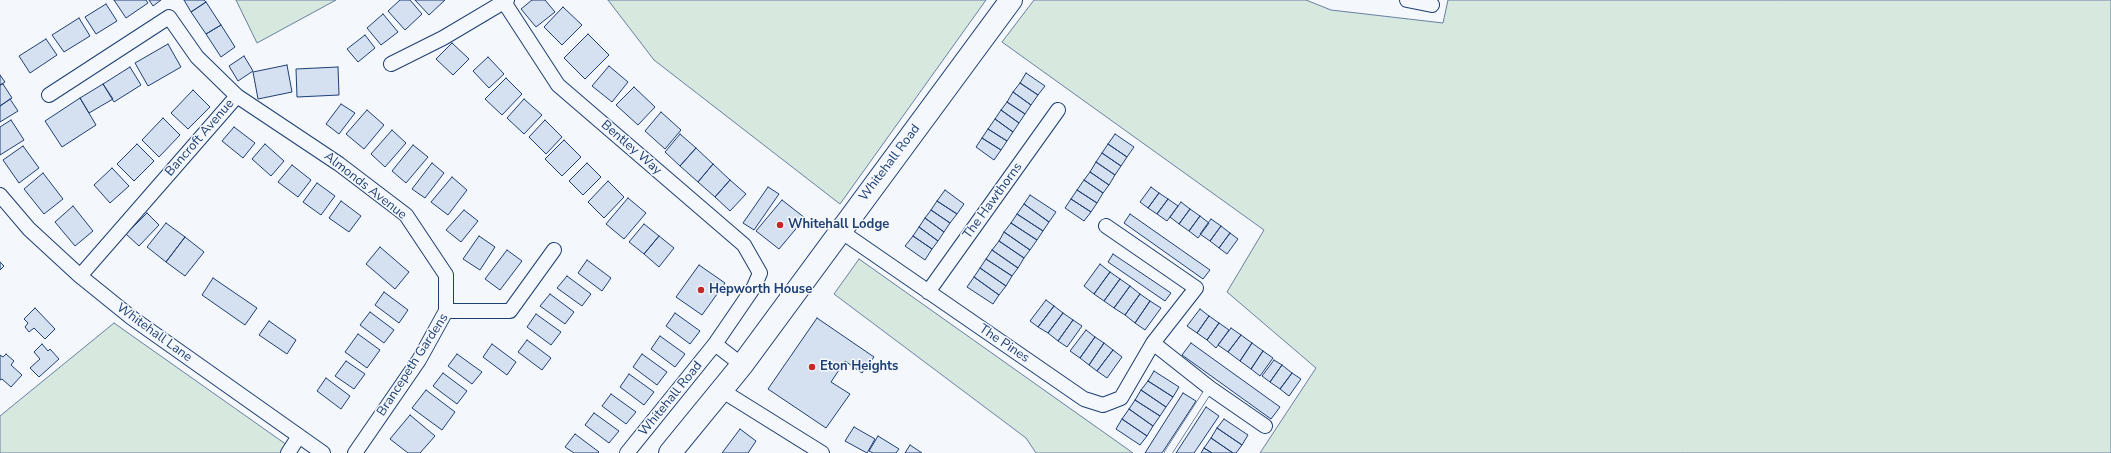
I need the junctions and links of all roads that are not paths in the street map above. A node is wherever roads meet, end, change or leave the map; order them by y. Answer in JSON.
{"nodes":[{"id":1,"x":1011,"y":0,"type":"edge"},
{"id":2,"x":1407,"y":0,"type":"edge"},
{"id":3,"x":506,"y":1,"type":"edge"},
{"id":4,"x":1432,"y":5,"type":"dead end"},
{"id":5,"x":391,"y":64,"type":"dead end"},
{"id":6,"x":49,"y":95,"type":"dead end"},
{"id":7,"x":236,"y":96,"type":"junction"},
{"id":8,"x":1058,"y":110,"type":"dead end"},
{"id":9,"x":0,"y":195,"type":"edge"},
{"id":10,"x":1106,"y":226,"type":"dead end"},
{"id":11,"x":839,"y":230,"type":"junction"},
{"id":12,"x":554,"y":250,"type":"dead end"},
{"id":13,"x":80,"y":276,"type":"junction"},
{"id":14,"x":754,"y":287,"type":"joint"},
{"id":15,"x":928,"y":292,"type":"junction"},
{"id":16,"x":446,"y":310,"type":"junction"},
{"id":17,"x":1153,"y":343,"type":"junction"},
{"id":18,"x":715,"y":344,"type":"junction"},
{"id":19,"x":742,"y":365,"type":"junction"},
{"id":20,"x":1210,"y":388,"type":"junction"},
{"id":21,"x":721,"y":390,"type":"junction"},
{"id":22,"x":1265,"y":426,"type":"dead end"},
{"id":23,"x":299,"y":436,"type":"junction"},
{"id":24,"x":288,"y":453,"type":"edge"},
{"id":25,"x":323,"y":453,"type":"edge"},
{"id":26,"x":355,"y":453,"type":"edge"},
{"id":27,"x":627,"y":453,"type":"edge"},
{"id":28,"x":670,"y":453,"type":"edge"},
{"id":29,"x":822,"y":453,"type":"edge"},
{"id":30,"x":1168,"y":453,"type":"edge"}],
"edges":[{"from":1,"to":11,"type":"main road","name":"Whitehall Road"},
{"from":2,"to":4,"type":"street"},
{"from":3,"to":5,"type":"street","name":"Bentley Way"},
{"from":3,"to":14,"type":"street","name":"Bentley Way"},
{"from":6,"to":7,"type":"street","name":"Bancroft Avenue"},
{"from":7,"to":13,"type":"street","name":"Bancroft Avenue"},
{"from":7,"to":16,"type":"street","name":"Almonds Avenue"},
{"from":8,"to":15,"type":"street","name":"The Hawthorns"},
{"from":9,"to":13,"type":"street","name":"Whitehall Lane"},
{"from":10,"to":17,"type":"street","name":"The Pines"},
{"from":11,"to":15,"type":"street","name":"The Pines"},
{"from":11,"to":19,"type":"main road","name":"Whitehall Road"},
{"from":12,"to":16,"type":"street","name":"Brancepeth Gardens"},
{"from":13,"to":23,"type":"street","name":"Whitehall Lane"},
{"from":14,"to":18,"type":"street","name":"Whitehall Road"},
{"from":15,"to":17,"type":"street","name":"The Pines"},
{"from":16,"to":26,"type":"street","name":"Brancepeth Gardens"},
{"from":17,"to":20,"type":"street"},
{"from":18,"to":19,"type":"street"},
{"from":18,"to":27,"type":"street","name":"Whitehall Road"},
{"from":19,"to":21,"type":"main road","name":"Whitehall Road"},
{"from":20,"to":22,"type":"street"},
{"from":20,"to":30,"type":"lane"},
{"from":21,"to":28,"type":"main road","name":"Whitehall Road"},
{"from":21,"to":29,"type":"street"},
{"from":23,"to":24,"type":"street"},
{"from":23,"to":25,"type":"street","name":"Whitehall Lane"}]}
